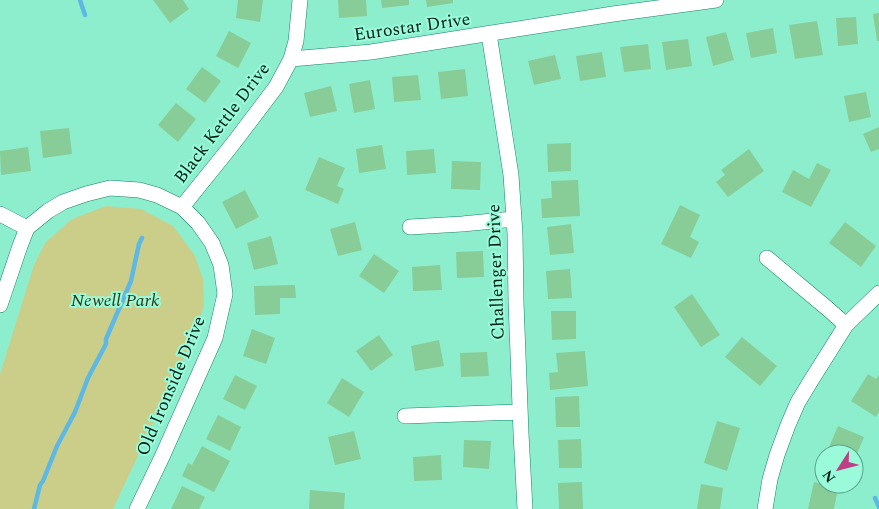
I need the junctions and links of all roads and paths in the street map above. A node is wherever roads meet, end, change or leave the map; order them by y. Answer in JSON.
{"nodes":[{"id":1,"x":300,"y":0,"type":"edge"},
{"id":2,"x":716,"y":0,"type":"edge"},
{"id":3,"x":612,"y":7,"type":"edge"},
{"id":4,"x":489,"y":34,"type":"junction"},
{"id":5,"x":291,"y":59,"type":"junction"},
{"id":6,"x":182,"y":207,"type":"junction"},
{"id":7,"x":0,"y":214,"type":"edge"},
{"id":8,"x":514,"y":219,"type":"junction"},
{"id":9,"x":410,"y":227,"type":"dead end"},
{"id":10,"x":27,"y":228,"type":"junction"},
{"id":11,"x":767,"y":258,"type":"dead end"},
{"id":12,"x":879,"y":293,"type":"edge"},
{"id":13,"x":0,"y":305,"type":"edge"},
{"id":14,"x":846,"y":326,"type":"junction"},
{"id":15,"x":520,"y":412,"type":"junction"},
{"id":16,"x":405,"y":416,"type":"dead end"},
{"id":17,"x":137,"y":509,"type":"edge"},
{"id":18,"x":525,"y":509,"type":"edge"},
{"id":19,"x":765,"y":509,"type":"edge"}],
"edges":[{"from":1,"to":5,"type":"street","name":"Black Kettle Drive"},
{"from":2,"to":3,"type":"street","name":"Eurostar Drive"},
{"from":3,"to":4,"type":"street","name":"Eurostar Drive"},
{"from":4,"to":5,"type":"street","name":"Eurostar Drive"},
{"from":4,"to":8,"type":"street","name":"Challenger Drive"},
{"from":5,"to":6,"type":"street","name":"Black Kettle Drive"},
{"from":6,"to":10,"type":"street","name":"Old Ironside Drive"},
{"from":6,"to":17,"type":"street","name":"Old Ironside Drive"},
{"from":7,"to":10,"type":"street"},
{"from":8,"to":9,"type":"street"},
{"from":8,"to":15,"type":"street","name":"Challenger Drive"},
{"from":10,"to":13,"type":"street"},
{"from":11,"to":14,"type":"street"},
{"from":12,"to":14,"type":"street"},
{"from":14,"to":19,"type":"street"},
{"from":15,"to":16,"type":"street"},
{"from":15,"to":18,"type":"street","name":"Challenger Drive"}]}
